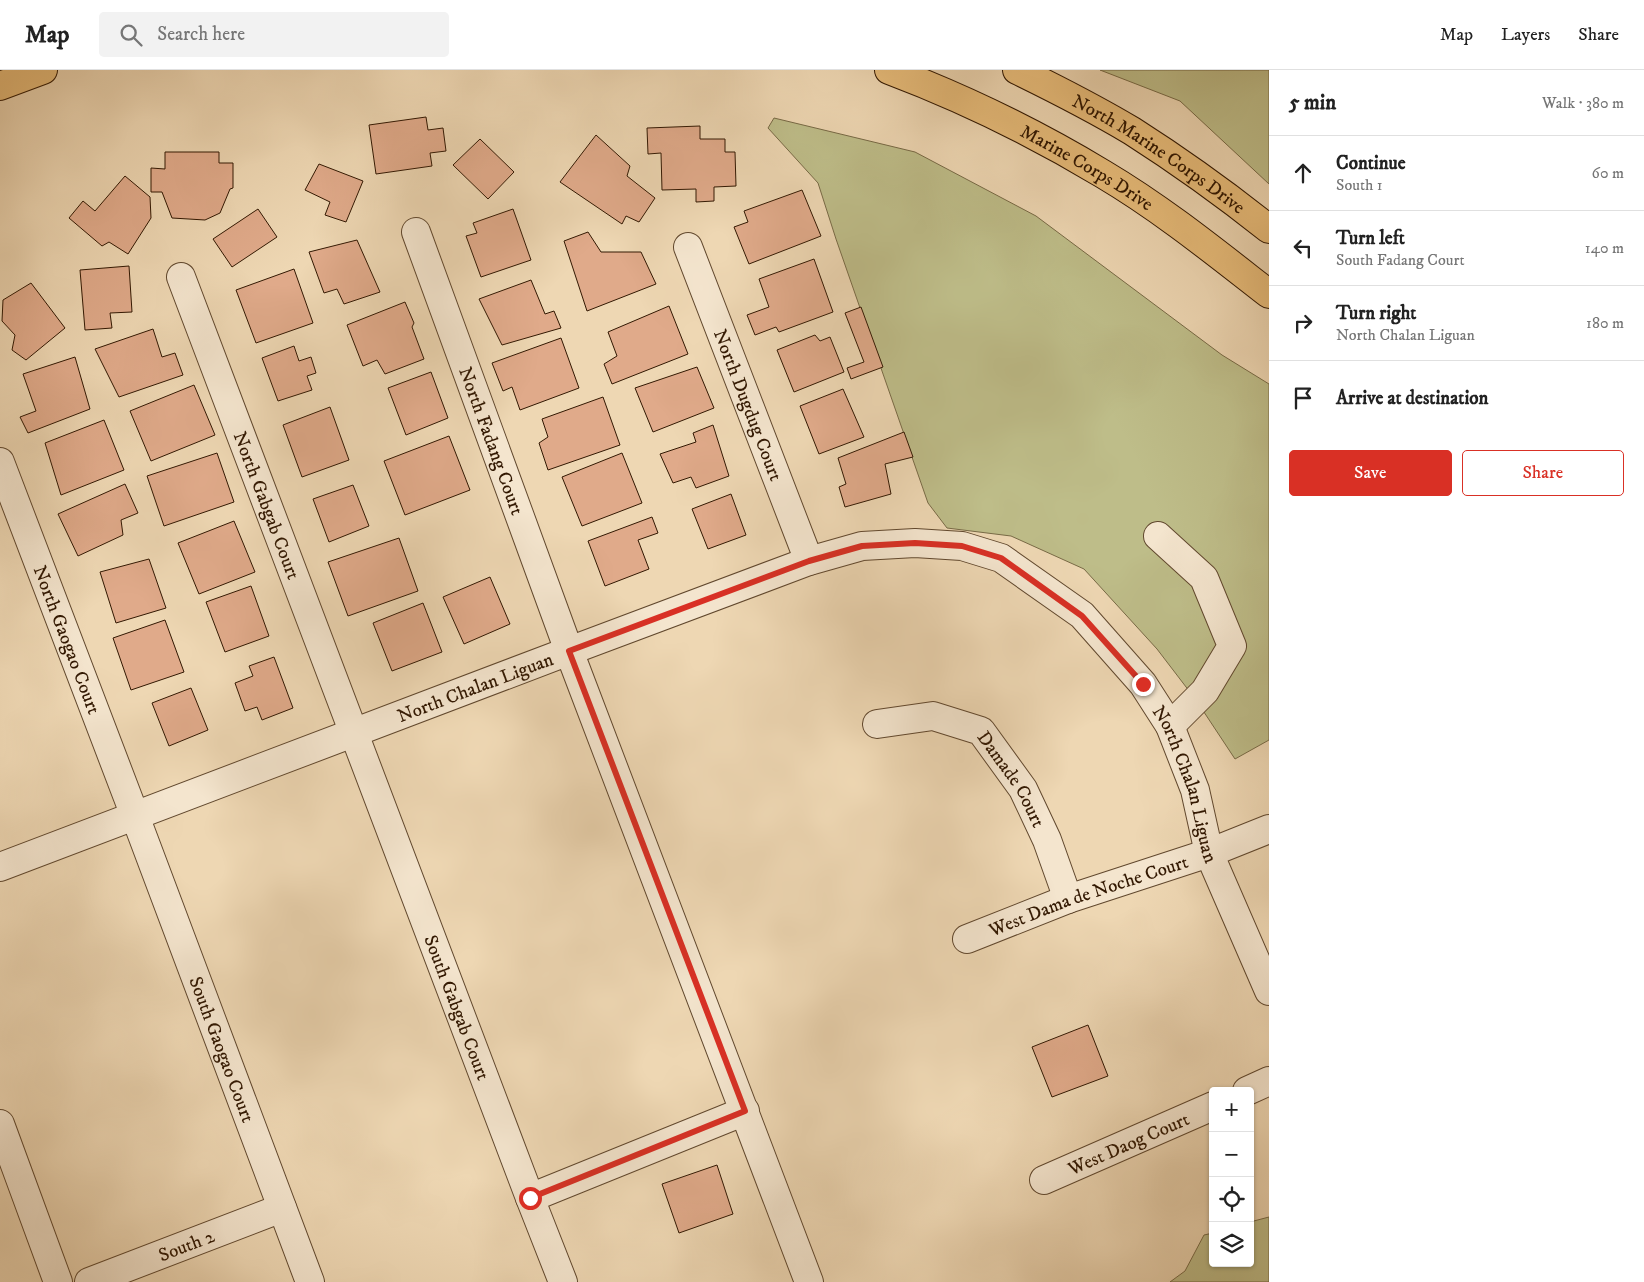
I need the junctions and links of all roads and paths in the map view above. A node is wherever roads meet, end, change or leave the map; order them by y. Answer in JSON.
{"nodes":[{"id":1,"x":43,"y":70,"type":"edge"},
{"id":2,"x":889,"y":70,"type":"edge"},
{"id":3,"x":1018,"y":70,"type":"edge"},
{"id":4,"x":0,"y":86,"type":"edge"},
{"id":5,"x":1269,"y":229,"type":"edge"},
{"id":6,"x":416,"y":232,"type":"dead end"},
{"id":7,"x":688,"y":247,"type":"dead end"},
{"id":8,"x":181,"y":276,"type":"dead end"},
{"id":9,"x":1269,"y":294,"type":"edge"},
{"id":10,"x":0,"y":462,"type":"edge"},
{"id":11,"x":1158,"y":536,"type":"dead end"},
{"id":12,"x":809,"y":561,"type":"junction"},
{"id":13,"x":569,"y":651,"type":"junction"},
{"id":14,"x":877,"y":724,"type":"dead end"},
{"id":15,"x":1170,"y":726,"type":"junction"},
{"id":16,"x":354,"y":733,"type":"junction"},
{"id":17,"x":135,"y":816,"type":"junction"},
{"id":18,"x":1269,"y":829,"type":"edge"},
{"id":19,"x":1209,"y":853,"type":"junction"},
{"id":20,"x":0,"y":867,"type":"edge"},
{"id":21,"x":1068,"y":899,"type":"junction"},
{"id":22,"x":967,"y":939,"type":"dead end"},
{"id":23,"x":1269,"y":990,"type":"edge"},
{"id":24,"x":1269,"y":1081,"type":"edge"},
{"id":25,"x":1254,"y":1088,"type":"edge"},
{"id":26,"x":1209,"y":1108,"type":"edge"},
{"id":27,"x":745,"y":1111,"type":"junction"},
{"id":28,"x":0,"y":1124,"type":"edge"},
{"id":29,"x":1044,"y":1180,"type":"dead end"},
{"id":30,"x":530,"y":1198,"type":"junction"},
{"id":31,"x":282,"y":1208,"type":"junction"},
{"id":32,"x":58,"y":1282,"type":"edge"},
{"id":33,"x":89,"y":1282,"type":"edge"},
{"id":34,"x":310,"y":1282,"type":"edge"},
{"id":35,"x":563,"y":1282,"type":"edge"},
{"id":36,"x":809,"y":1282,"type":"edge"}],
"edges":[{"from":1,"to":4,"type":"main road"},
{"from":2,"to":9,"type":"main road","name":"Marine Corps Drive"},
{"from":3,"to":5,"type":"main road","name":"North Marine Corps Drive"},
{"from":6,"to":13,"type":"street","name":"North Fadang Court"},
{"from":7,"to":12,"type":"street","name":"North Dugdug Court"},
{"from":8,"to":16,"type":"street","name":"North Gabgab Court"},
{"from":10,"to":17,"type":"street","name":"North Gaogao Court"},
{"from":11,"to":15,"type":"street"},
{"from":12,"to":13,"type":"street","name":"North Chalan Liguan"},
{"from":12,"to":15,"type":"street","name":"North Chalan Liguan"},
{"from":13,"to":16,"type":"street","name":"North Chalan Liguan"},
{"from":13,"to":27,"type":"street","name":"North Fadang Court"},
{"from":14,"to":21,"type":"street","name":"Damade Court"},
{"from":15,"to":19,"type":"street","name":"North Chalan Liguan"},
{"from":16,"to":17,"type":"street","name":"North Chalan Liguan"},
{"from":16,"to":30,"type":"street","name":"South Gabgab Court"},
{"from":17,"to":20,"type":"street","name":"North Chalan Liguan"},
{"from":17,"to":31,"type":"street","name":"South Gaogao Court"},
{"from":18,"to":19,"type":"street","name":"West Dama de Noche Court"},
{"from":19,"to":21,"type":"street","name":"West Dama de Noche Court"},
{"from":19,"to":23,"type":"street","name":"North Chalan Liguan"},
{"from":21,"to":22,"type":"street","name":"West Dama de Noche Court"},
{"from":24,"to":25,"type":"street"},
{"from":26,"to":29,"type":"street","name":"West Daog Court"},
{"from":27,"to":30,"type":"street"},
{"from":27,"to":36,"type":"street","name":"North Fadang Court"},
{"from":28,"to":32,"type":"street"},
{"from":30,"to":35,"type":"street","name":"South Gabgab Court"},
{"from":31,"to":33,"type":"street","name":"South 2"},
{"from":31,"to":34,"type":"street","name":"South Gaogao Court"}]}
